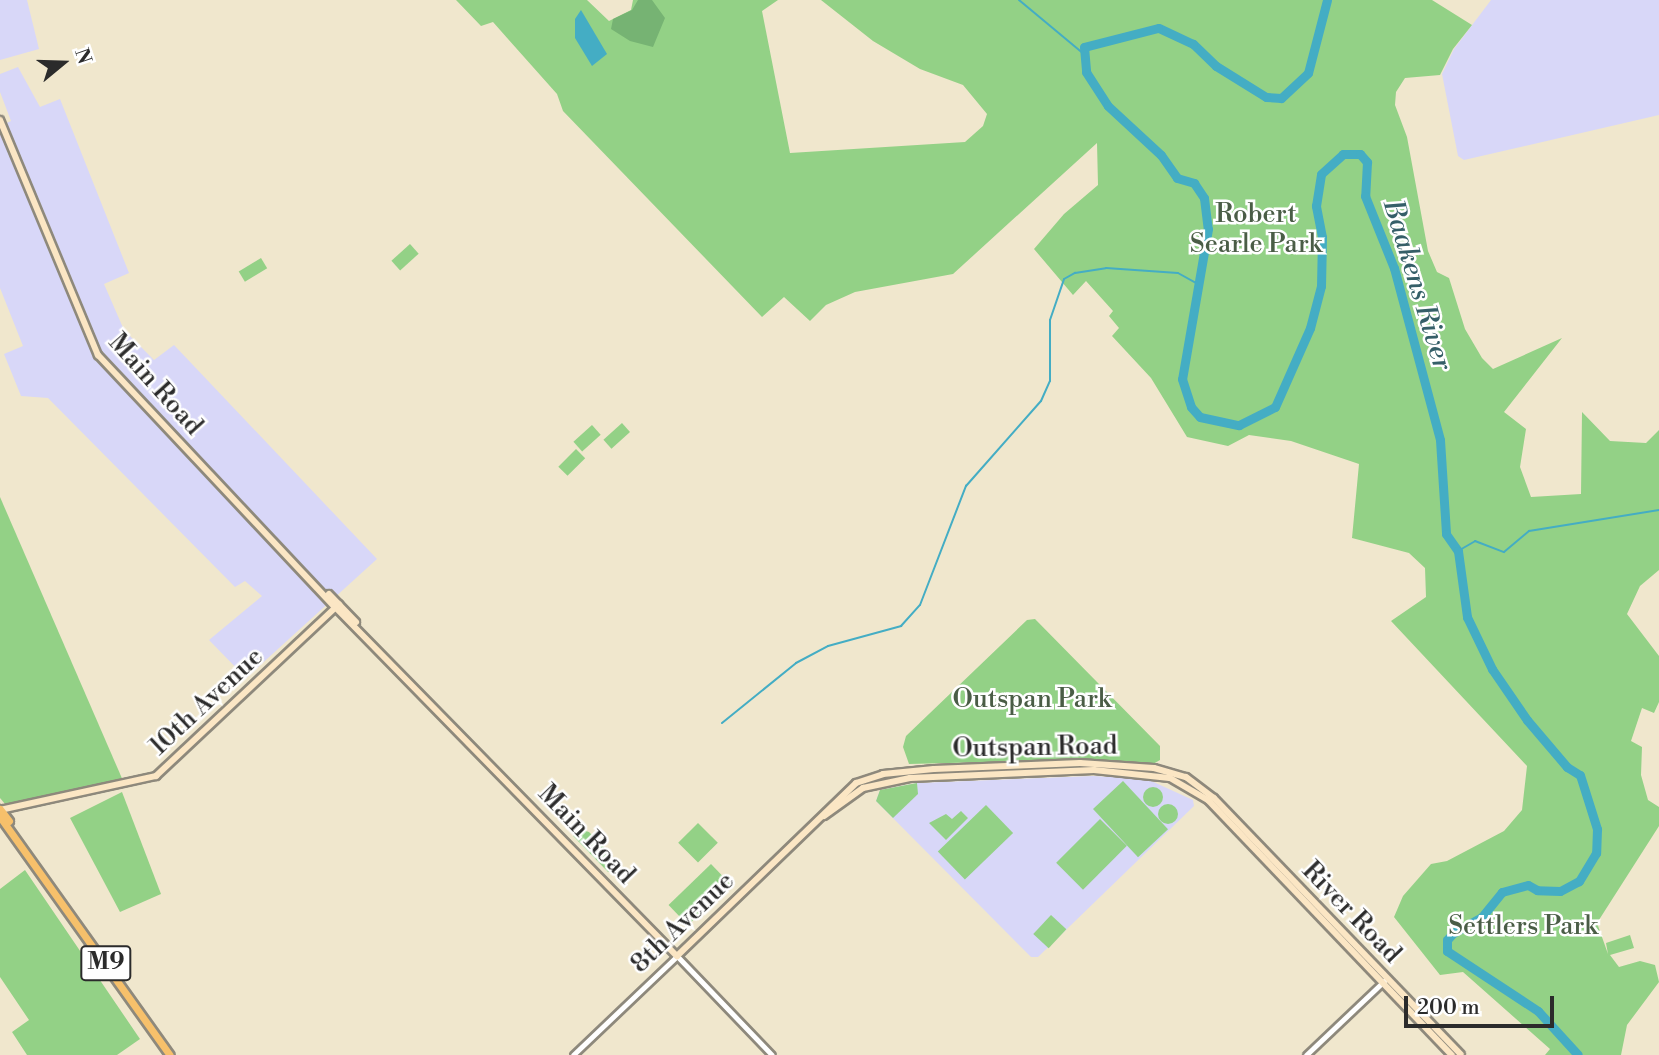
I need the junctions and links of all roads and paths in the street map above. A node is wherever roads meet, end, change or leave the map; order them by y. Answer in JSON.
{"nodes":[{"id":1,"x":0,"y":120,"type":"edge"},
{"id":2,"x":337,"y":605,"type":"junction"},
{"id":3,"x":851,"y":787,"type":"joint"},
{"id":4,"x":857,"y":793,"type":"joint"},
{"id":5,"x":1211,"y":799,"type":"junction"},
{"id":6,"x":0,"y":812,"type":"edge"},
{"id":7,"x":819,"y":819,"type":"junction"},
{"id":8,"x":677,"y":956,"type":"junction"},
{"id":9,"x":1385,"y":981,"type":"junction"},
{"id":10,"x":1412,"y":1010,"type":"junction"},
{"id":11,"x":170,"y":1055,"type":"edge"},
{"id":12,"x":573,"y":1055,"type":"edge"},
{"id":13,"x":772,"y":1055,"type":"edge"},
{"id":14,"x":1307,"y":1055,"type":"edge"},
{"id":15,"x":1451,"y":1055,"type":"edge"},
{"id":16,"x":1461,"y":1055,"type":"edge"}],
"edges":[{"from":1,"to":2,"type":"main road","name":"Main Road"},
{"from":2,"to":6,"type":"main road","name":"10th Avenue"},
{"from":2,"to":8,"type":"main road","name":"Main Road"},
{"from":3,"to":5,"type":"main road","name":"Outspan Road"},
{"from":3,"to":7,"type":"main road","name":"8th Avenue"},
{"from":4,"to":5,"type":"main road","name":"Outspan Road"},
{"from":4,"to":7,"type":"main road","name":"8th Avenue"},
{"from":5,"to":9,"type":"main road","name":"River Road"},
{"from":6,"to":11,"type":"main road","number":"M9"},
{"from":7,"to":8,"type":"main road","name":"8th Avenue"},
{"from":8,"to":12,"type":"street","name":"8th Avenue"},
{"from":8,"to":13,"type":"street","name":"Main Road"},
{"from":9,"to":10,"type":"main road","name":"River Road"},
{"from":9,"to":14,"type":"street"},
{"from":10,"to":15,"type":"main road","name":"River Road"},
{"from":10,"to":16,"type":"main road","name":"River Road"}]}
